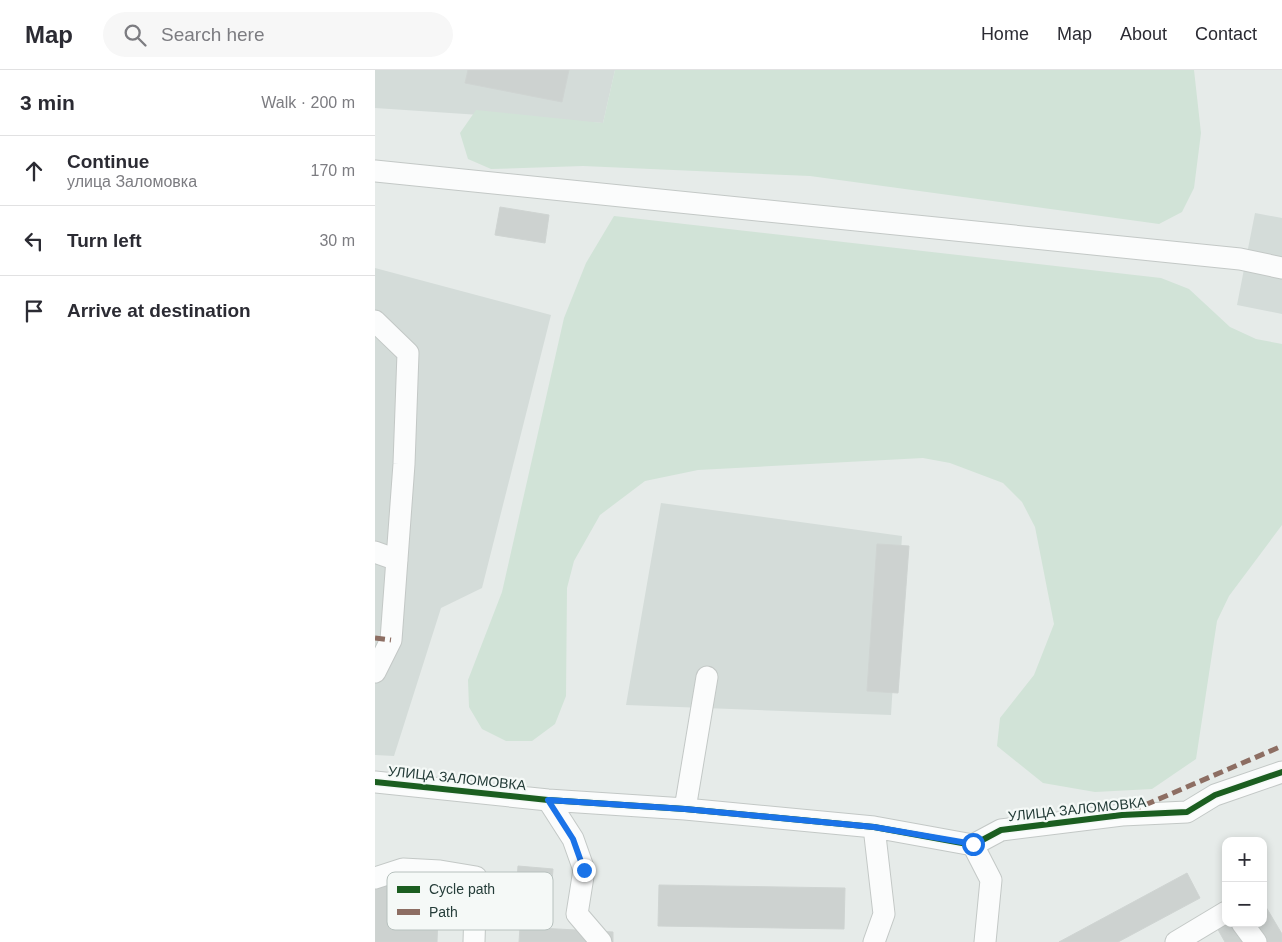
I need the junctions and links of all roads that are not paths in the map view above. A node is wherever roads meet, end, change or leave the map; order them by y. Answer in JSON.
{"nodes":[{"id":1,"x":375,"y":171,"type":"edge"},
{"id":2,"x":1282,"y":268,"type":"edge"},
{"id":3,"x":375,"y":320,"type":"edge"},
{"id":4,"x":375,"y":552,"type":"edge"},
{"id":5,"x":397,"y":560,"type":"junction"},
{"id":6,"x":375,"y":672,"type":"edge"},
{"id":7,"x":707,"y":677,"type":"dead end"},
{"id":8,"x":1282,"y":772,"type":"edge"},
{"id":9,"x":375,"y":782,"type":"edge"},
{"id":10,"x":548,"y":800,"type":"junction"},
{"id":11,"x":685,"y":809,"type":"junction"},
{"id":12,"x":874,"y":827,"type":"junction"},
{"id":13,"x":973,"y":844,"type":"junction"},
{"id":14,"x":394,"y":872,"type":"edge"},
{"id":15,"x":447,"y":872,"type":"edge"},
{"id":16,"x":387,"y":874,"type":"edge"},
{"id":17,"x":375,"y":878,"type":"edge"},
{"id":18,"x":1222,"y":914,"type":"edge"},
{"id":19,"x":1245,"y":927,"type":"edge"},
{"id":20,"x":601,"y":942,"type":"edge"},
{"id":21,"x":875,"y":942,"type":"edge"},
{"id":22,"x":985,"y":942,"type":"edge"},
{"id":23,"x":1175,"y":942,"type":"edge"},
{"id":24,"x":1256,"y":942,"type":"edge"}],
"edges":[{"from":1,"to":2,"type":"street"},
{"from":3,"to":5,"type":"street"},
{"from":4,"to":5,"type":"street"},
{"from":5,"to":6,"type":"street"},
{"from":7,"to":11,"type":"street"},
{"from":8,"to":13,"type":"street","name":"УЛИЦА ЗАЛОМОВКА"},
{"from":9,"to":10,"type":"street","name":"УЛИЦА ЗАЛОМОВКА"},
{"from":10,"to":11,"type":"street","name":"УЛИЦА ЗАЛОМОВКА"},
{"from":10,"to":20,"type":"street"},
{"from":11,"to":12,"type":"street","name":"УЛИЦА ЗАЛОМОВКА"},
{"from":12,"to":13,"type":"street","name":"УЛИЦА ЗАЛОМОВКА"},
{"from":12,"to":21,"type":"street"},
{"from":13,"to":22,"type":"street"},
{"from":14,"to":15,"type":"street"},
{"from":16,"to":17,"type":"street"},
{"from":18,"to":23,"type":"street"},
{"from":19,"to":24,"type":"street"}]}
